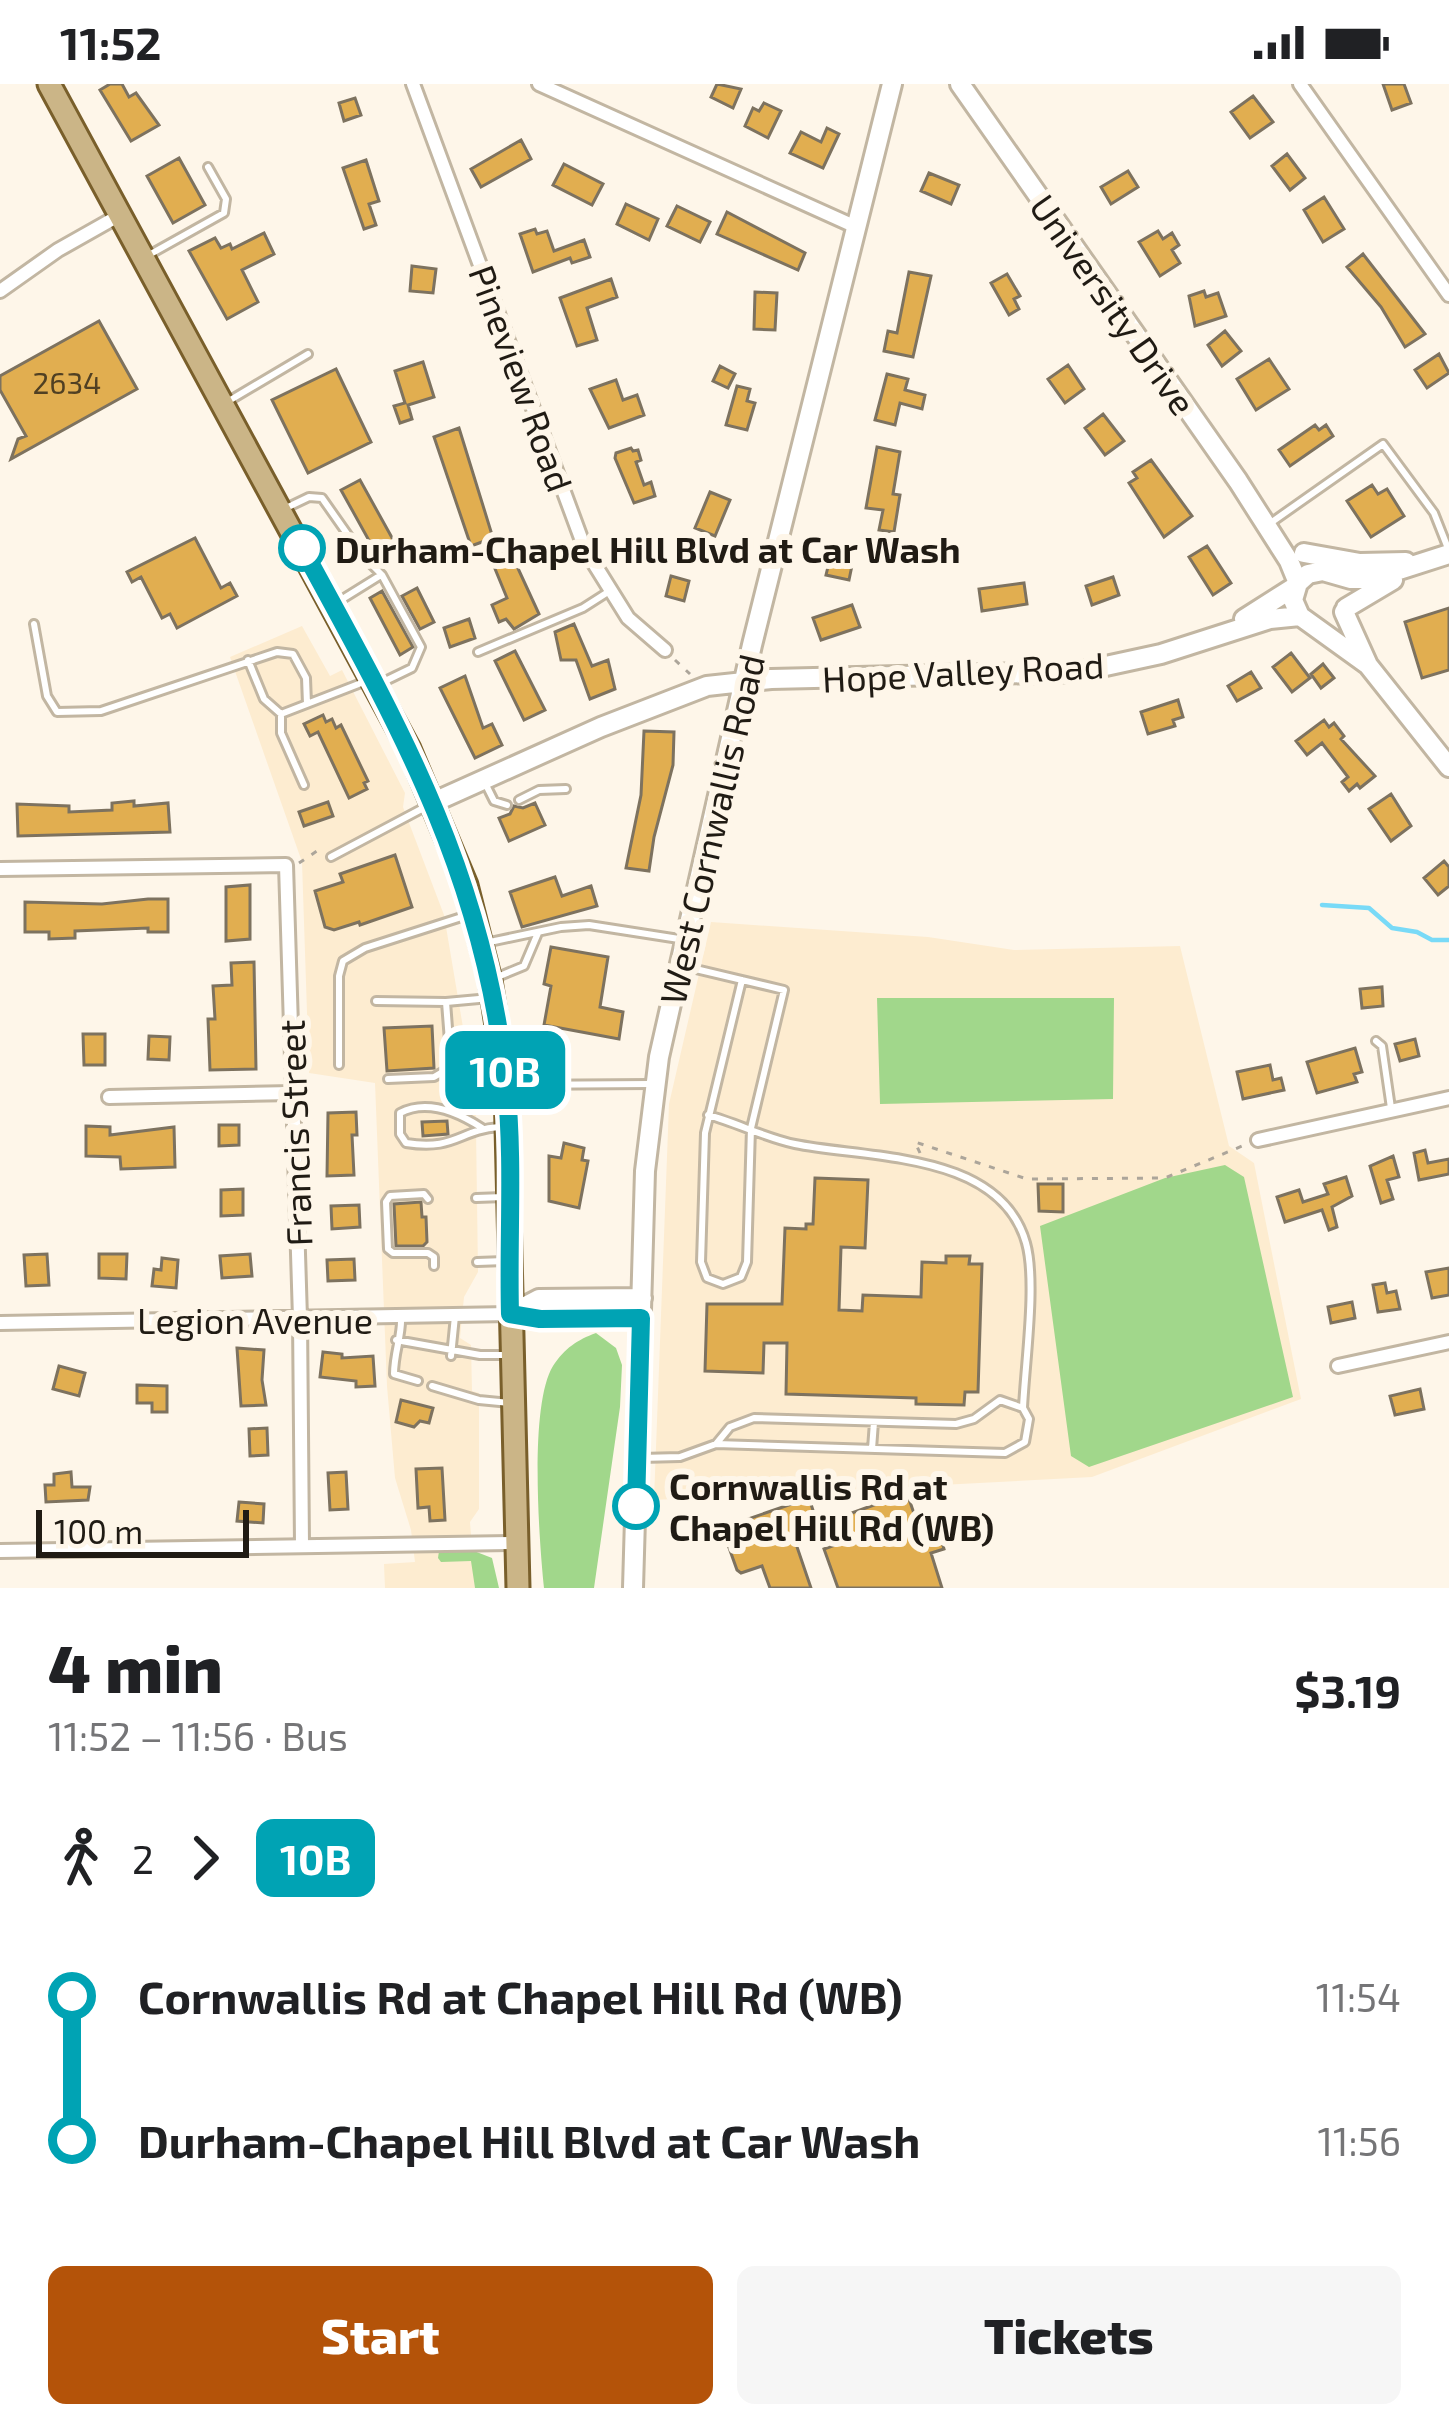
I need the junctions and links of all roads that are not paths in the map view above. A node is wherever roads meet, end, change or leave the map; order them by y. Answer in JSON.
{"nodes":[{"id":1,"x":50,"y":84,"type":"edge"},
{"id":2,"x":413,"y":84,"type":"edge"},
{"id":3,"x":539,"y":84,"type":"edge"},
{"id":4,"x":892,"y":84,"type":"edge"},
{"id":5,"x":960,"y":84,"type":"edge"},
{"id":6,"x":1300,"y":84,"type":"edge"},
{"id":7,"x":208,"y":167,"type":"dead end"},
{"id":8,"x":121,"y":215,"type":"junction"},
{"id":9,"x":854,"y":226,"type":"junction"},
{"id":10,"x":144,"y":257,"type":"junction"},
{"id":11,"x":0,"y":291,"type":"edge"},
{"id":12,"x":1449,"y":295,"type":"edge"},
{"id":13,"x":308,"y":355,"type":"dead end"},
{"id":14,"x":224,"y":404,"type":"junction"},
{"id":15,"x":282,"y":510,"type":"junction"},
{"id":16,"x":1267,"y":525,"type":"junction"},
{"id":17,"x":1449,"y":552,"type":"edge"},
{"id":18,"x":1304,"y":553,"type":"junction"},
{"id":19,"x":1423,"y":562,"type":"junction"},
{"id":20,"x":1330,"y":574,"type":"junction"},
{"id":21,"x":382,"y":575,"type":"junction"},
{"id":22,"x":1297,"y":584,"type":"junction"},
{"id":23,"x":608,"y":592,"type":"junction"},
{"id":24,"x":333,"y":604,"type":"junction"},
{"id":25,"x":1345,"y":610,"type":"junction"},
{"id":26,"x":1308,"y":621,"type":"junction"},
{"id":27,"x":34,"y":624,"type":"dead end"},
{"id":28,"x":1223,"y":632,"type":"junction"},
{"id":29,"x":664,"y":650,"type":"road end"},
{"id":30,"x":478,"y":652,"type":"dead end"},
{"id":31,"x":248,"y":660,"type":"junction"},
{"id":32,"x":1368,"y":665,"type":"junction"},
{"id":33,"x":746,"y":680,"type":"junction"},
{"id":34,"x":374,"y":682,"type":"junction"},
{"id":35,"x":307,"y":704,"type":"junction"},
{"id":36,"x":281,"y":714,"type":"junction"},
{"id":37,"x":1442,"y":747,"type":"edge"},
{"id":38,"x":1449,"y":767,"type":"edge"},
{"id":39,"x":484,"y":780,"type":"junction"},
{"id":40,"x":304,"y":785,"type":"dead end"},
{"id":41,"x":566,"y":789,"type":"dead end"},
{"id":42,"x":519,"y":800,"type":"dead end"},
{"id":43,"x":434,"y":802,"type":"junction"},
{"id":44,"x":507,"y":805,"type":"dead end"},
{"id":45,"x":332,"y":857,"type":"road end"},
{"id":46,"x":0,"y":868,"type":"edge"},
{"id":47,"x":474,"y":913,"type":"junction"},
{"id":48,"x":538,"y":932,"type":"junction"},
{"id":49,"x":686,"y":940,"type":"junction"},
{"id":50,"x":482,"y":944,"type":"junction"},
{"id":51,"x":680,"y":965,"type":"junction"},
{"id":52,"x":742,"y":980,"type":"junction"},
{"id":53,"x":492,"y":989,"type":"junction"},
{"id":54,"x":376,"y":1001,"type":"dead end"},
{"id":55,"x":446,"y":1003,"type":"junction"},
{"id":56,"x":1376,"y":1042,"type":"dead end"},
{"id":57,"x":339,"y":1065,"type":"dead end"},
{"id":58,"x":451,"y":1067,"type":"junction"},
{"id":59,"x":505,"y":1075,"type":"junction"},
{"id":60,"x":388,"y":1079,"type":"dead end"},
{"id":61,"x":655,"y":1084,"type":"junction"},
{"id":62,"x":293,"y":1093,"type":"junction"},
{"id":63,"x":109,"y":1097,"type":"dead end"},
{"id":64,"x":1449,"y":1098,"type":"edge"},
{"id":65,"x":1392,"y":1111,"type":"junction"},
{"id":66,"x":708,"y":1115,"type":"junction"},
{"id":67,"x":509,"y":1126,"type":"junction"},
{"id":68,"x":482,"y":1128,"type":"junction"},
{"id":69,"x":751,"y":1128,"type":"junction"},
{"id":70,"x":1258,"y":1140,"type":"road end"},
{"id":71,"x":508,"y":1197,"type":"junction"},
{"id":72,"x":476,"y":1198,"type":"dead end"},
{"id":73,"x":428,"y":1199,"type":"dead end"},
{"id":74,"x":508,"y":1261,"type":"junction"},
{"id":75,"x":477,"y":1262,"type":"dead end"},
{"id":76,"x":434,"y":1266,"type":"dead end"},
{"id":77,"x":413,"y":1298,"type":"dead end"},
{"id":78,"x":642,"y":1308,"type":"junction"},
{"id":79,"x":510,"y":1314,"type":"junction"},
{"id":80,"x":455,"y":1316,"type":"junction"},
{"id":81,"x":407,"y":1317,"type":"junction"},
{"id":82,"x":300,"y":1318,"type":"junction"},
{"id":83,"x":0,"y":1323,"type":"edge"},
{"id":84,"x":397,"y":1340,"type":"junction"},
{"id":85,"x":1449,"y":1342,"type":"edge"},
{"id":86,"x":451,"y":1352,"type":"junction"},
{"id":87,"x":511,"y":1355,"type":"junction"},
{"id":88,"x":1338,"y":1366,"type":"dead end"},
{"id":89,"x":449,"y":1378,"type":"dead end"},
{"id":90,"x":418,"y":1381,"type":"dead end"},
{"id":91,"x":432,"y":1386,"type":"dead end"},
{"id":92,"x":448,"y":1390,"type":"junction"},
{"id":93,"x":513,"y":1403,"type":"junction"},
{"id":94,"x":1023,"y":1408,"type":"junction"},
{"id":95,"x":874,"y":1421,"type":"junction"},
{"id":96,"x":716,"y":1444,"type":"junction"},
{"id":97,"x":872,"y":1449,"type":"junction"},
{"id":98,"x":638,"y":1459,"type":"junction"},
{"id":99,"x":515,"y":1543,"type":"junction"},
{"id":100,"x":302,"y":1545,"type":"junction"},
{"id":101,"x":0,"y":1552,"type":"edge"},
{"id":102,"x":518,"y":1588,"type":"edge"},
{"id":103,"x":633,"y":1588,"type":"edge"}],
"edges":[{"from":1,"to":8,"type":"main road"},
{"from":2,"to":23,"type":"street","name":"Pineview Road"},
{"from":3,"to":9,"type":"street"},
{"from":4,"to":9,"type":"street","name":"West Cornwallis Road"},
{"from":5,"to":16,"type":"street","name":"University Drive"},
{"from":6,"to":12,"type":"street"},
{"from":7,"to":10,"type":"lane"},
{"from":8,"to":10,"type":"main road"},
{"from":8,"to":11,"type":"street"},
{"from":9,"to":33,"type":"street","name":"West Cornwallis Road"},
{"from":10,"to":14,"type":"main road"},
{"from":13,"to":14,"type":"lane"},
{"from":14,"to":15,"type":"main road"},
{"from":15,"to":21,"type":"lane"},
{"from":15,"to":24,"type":"main road"},
{"from":16,"to":17,"type":"lane"},
{"from":16,"to":18,"type":"street","name":"University Drive"},
{"from":16,"to":22,"type":"street","name":"University Drive"},
{"from":17,"to":19,"type":"street"},
{"from":18,"to":19,"type":"street"},
{"from":18,"to":20,"type":"street","name":"University Drive"},
{"from":19,"to":20,"type":"street"},
{"from":19,"to":25,"type":"street"},
{"from":20,"to":22,"type":"street"},
{"from":20,"to":25,"type":"street"},
{"from":21,"to":24,"type":"lane"},
{"from":21,"to":34,"type":"lane"},
{"from":22,"to":26,"type":"street"},
{"from":22,"to":28,"type":"street","name":"Hope Valley Road"},
{"from":23,"to":29,"type":"street","name":"Pineview Road"},
{"from":23,"to":30,"type":"lane"},
{"from":24,"to":34,"type":"main road"},
{"from":25,"to":26,"type":"street"},
{"from":25,"to":32,"type":"street"},
{"from":26,"to":28,"type":"street","name":"Hope Valley Road"},
{"from":26,"to":32,"type":"street"},
{"from":27,"to":31,"type":"lane"},
{"from":28,"to":33,"type":"street","name":"Hope Valley Road"},
{"from":31,"to":35,"type":"lane"},
{"from":31,"to":36,"type":"lane"},
{"from":32,"to":37,"type":"street"},
{"from":33,"to":39,"type":"street","name":"Hope Valley Road"},
{"from":33,"to":49,"type":"street","name":"West Cornwallis Road"},
{"from":34,"to":35,"type":"lane"},
{"from":34,"to":43,"type":"main road"},
{"from":35,"to":36,"type":"lane"},
{"from":36,"to":40,"type":"lane"},
{"from":37,"to":38,"type":"street"},
{"from":39,"to":43,"type":"street","name":"Hope Valley Road"},
{"from":39,"to":44,"type":"lane"},
{"from":41,"to":42,"type":"lane"},
{"from":43,"to":45,"type":"lane"},
{"from":43,"to":47,"type":"main road"},
{"from":46,"to":62,"type":"street","name":"Francis Street"},
{"from":47,"to":50,"type":"main road"},
{"from":47,"to":57,"type":"lane"},
{"from":48,"to":49,"type":"lane"},
{"from":48,"to":50,"type":"lane"},
{"from":48,"to":53,"type":"lane"},
{"from":49,"to":51,"type":"street","name":"West Cornwallis Road"},
{"from":50,"to":53,"type":"main road"},
{"from":51,"to":52,"type":"lane"},
{"from":51,"to":61,"type":"street","name":"West Cornwallis Road"},
{"from":52,"to":66,"type":"lane"},
{"from":52,"to":69,"type":"lane"},
{"from":53,"to":55,"type":"lane"},
{"from":53,"to":59,"type":"main road"},
{"from":54,"to":55,"type":"lane"},
{"from":55,"to":58,"type":"lane"},
{"from":56,"to":65,"type":"lane"},
{"from":58,"to":59,"type":"lane"},
{"from":58,"to":60,"type":"lane"},
{"from":59,"to":61,"type":"lane"},
{"from":59,"to":67,"type":"main road"},
{"from":61,"to":78,"type":"street","name":"West Cornwallis Road"},
{"from":62,"to":63,"type":"street"},
{"from":62,"to":82,"type":"street","name":"Francis Street"},
{"from":64,"to":65,"type":"street"},
{"from":65,"to":70,"type":"street"},
{"from":66,"to":69,"type":"lane"},
{"from":66,"to":69,"type":"lane"},
{"from":67,"to":68,"type":"lane"},
{"from":67,"to":71,"type":"main road"},
{"from":68,"to":68,"type":"lane"},
{"from":69,"to":94,"type":"lane"},
{"from":71,"to":72,"type":"lane"},
{"from":71,"to":74,"type":"main road"},
{"from":73,"to":76,"type":"lane"},
{"from":74,"to":75,"type":"lane"},
{"from":74,"to":79,"type":"main road"},
{"from":77,"to":81,"type":"lane"},
{"from":78,"to":79,"type":"street","name":"Legion Avenue"},
{"from":78,"to":98,"type":"street","name":"West Cornwallis Road"},
{"from":79,"to":80,"type":"street","name":"Legion Avenue"},
{"from":79,"to":87,"type":"main road"},
{"from":80,"to":81,"type":"street","name":"Legion Avenue"},
{"from":80,"to":86,"type":"lane"},
{"from":81,"to":82,"type":"street","name":"Legion Avenue"},
{"from":81,"to":84,"type":"lane"},
{"from":82,"to":83,"type":"street","name":"Legion Avenue"},
{"from":82,"to":100,"type":"street","name":"Francis Street"},
{"from":84,"to":86,"type":"lane"},
{"from":84,"to":90,"type":"lane"},
{"from":85,"to":88,"type":"street"},
{"from":86,"to":87,"type":"lane"},
{"from":87,"to":93,"type":"main road"},
{"from":89,"to":92,"type":"lane"},
{"from":91,"to":92,"type":"lane"},
{"from":92,"to":93,"type":"lane"},
{"from":93,"to":99,"type":"main road"},
{"from":94,"to":95,"type":"lane"},
{"from":94,"to":97,"type":"lane"},
{"from":95,"to":96,"type":"lane"},
{"from":95,"to":97,"type":"lane"},
{"from":96,"to":97,"type":"lane"},
{"from":96,"to":98,"type":"lane"},
{"from":98,"to":103,"type":"street","name":"West Cornwallis Road"},
{"from":99,"to":100,"type":"street"},
{"from":99,"to":102,"type":"main road"},
{"from":100,"to":101,"type":"street"}]}
